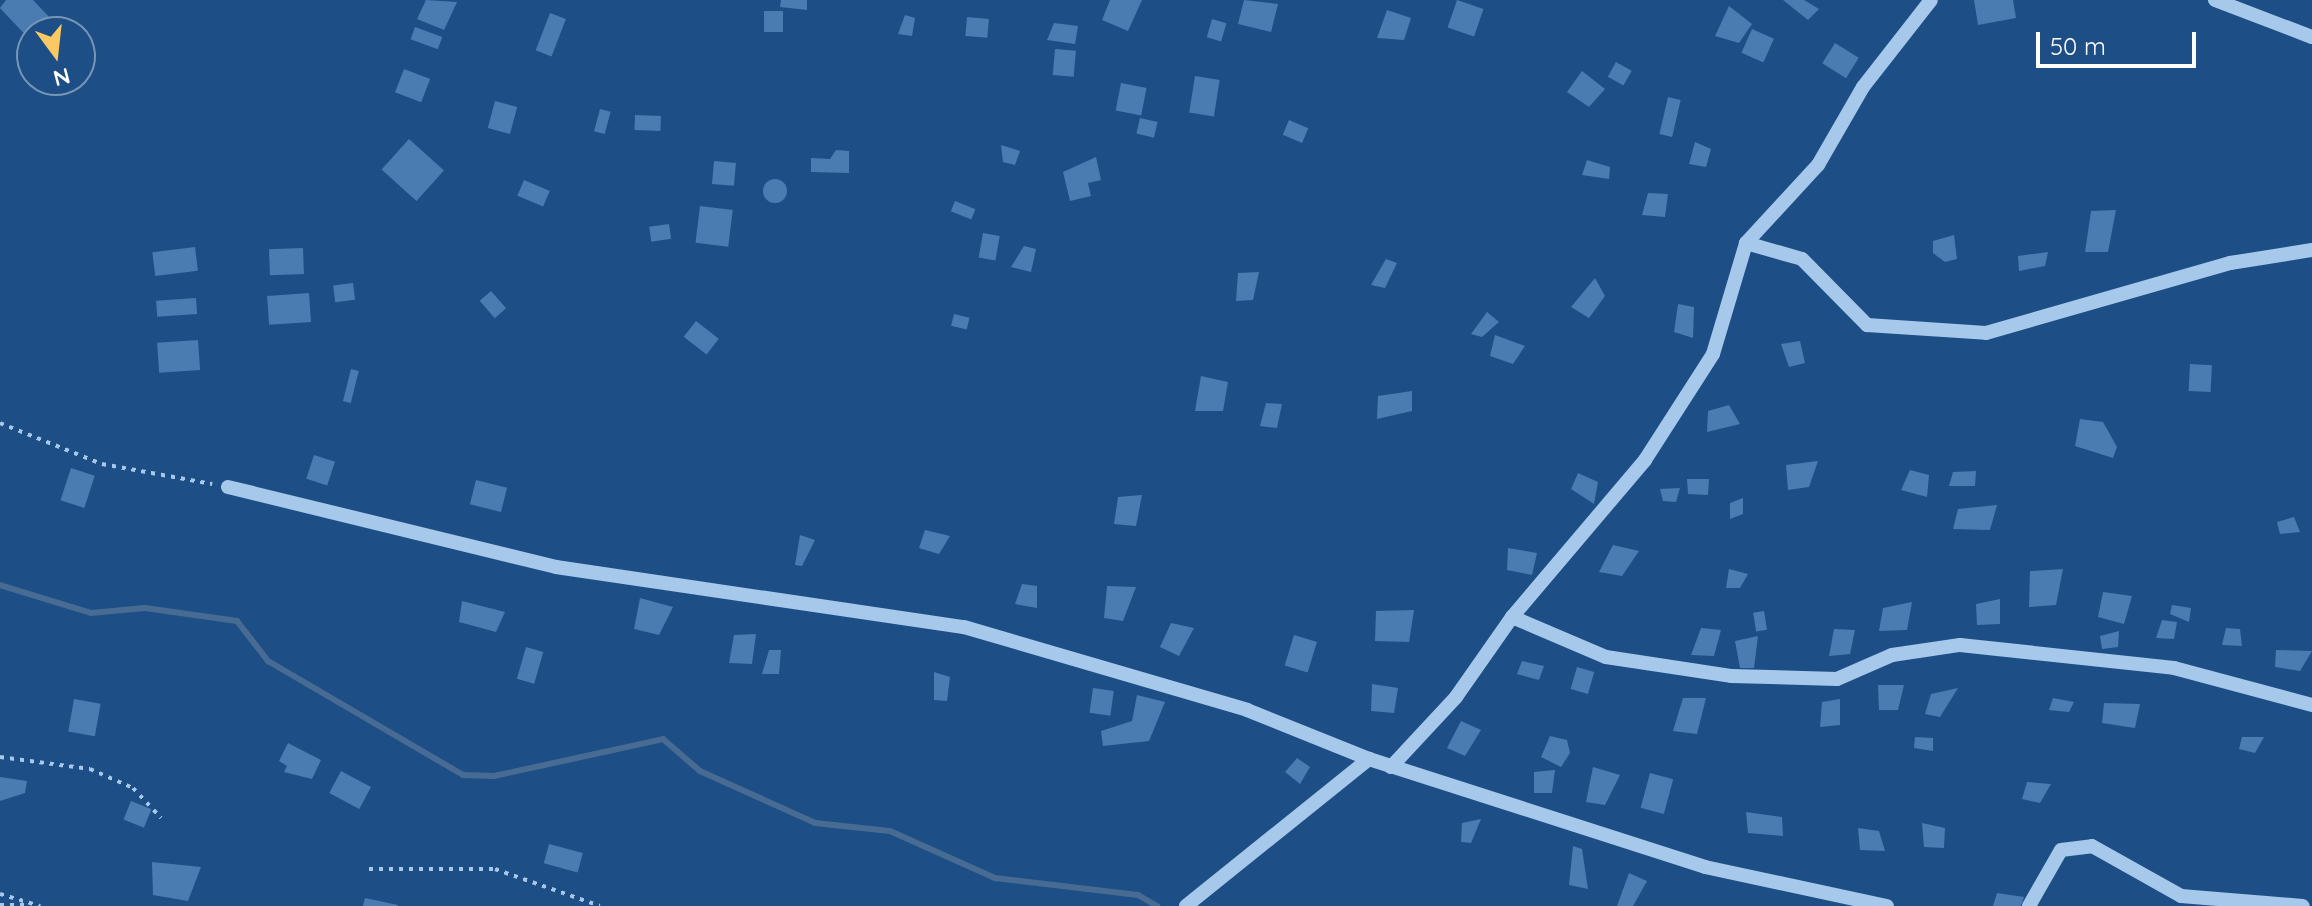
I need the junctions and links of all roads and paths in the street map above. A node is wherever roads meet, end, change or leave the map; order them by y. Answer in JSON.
{"nodes":[{"id":1,"x":1931,"y":0,"type":"edge"},
{"id":2,"x":2215,"y":0,"type":"edge"},
{"id":3,"x":2312,"y":37,"type":"edge"},
{"id":4,"x":1746,"y":243,"type":"junction"},
{"id":5,"x":2312,"y":250,"type":"edge"},
{"id":6,"x":0,"y":423,"type":"edge"},
{"id":7,"x":228,"y":487,"type":"joint"},
{"id":8,"x":1512,"y":617,"type":"junction"},
{"id":9,"x":2312,"y":705,"type":"edge"},
{"id":10,"x":0,"y":757,"type":"edge"},
{"id":11,"x":1369,"y":759,"type":"junction"},
{"id":12,"x":1391,"y":767,"type":"junction"},
{"id":13,"x":161,"y":818,"type":"dead end"},
{"id":14,"x":369,"y":869,"type":"dead end"},
{"id":15,"x":0,"y":894,"type":"edge"},
{"id":16,"x":1188,"y":902,"type":"edge"},
{"id":17,"x":0,"y":905,"type":"edge"},
{"id":18,"x":36,"y":906,"type":"edge"},
{"id":19,"x":600,"y":906,"type":"edge"},
{"id":20,"x":1887,"y":906,"type":"edge"},
{"id":21,"x":2029,"y":906,"type":"edge"},
{"id":22,"x":2303,"y":906,"type":"edge"}],
"edges":[{"from":1,"to":4,"type":"street"},
{"from":2,"to":3,"type":"street"},
{"from":4,"to":5,"type":"street"},
{"from":4,"to":8,"type":"street"},
{"from":6,"to":7,"type":"path"},
{"from":7,"to":11,"type":"street"},
{"from":8,"to":9,"type":"street"},
{"from":8,"to":12,"type":"street"},
{"from":10,"to":13,"type":"path"},
{"from":11,"to":12,"type":"street"},
{"from":11,"to":16,"type":"street"},
{"from":12,"to":20,"type":"street"},
{"from":14,"to":19,"type":"path"},
{"from":15,"to":18,"type":"path"},
{"from":17,"to":18,"type":"path"},
{"from":21,"to":22,"type":"street"}]}
